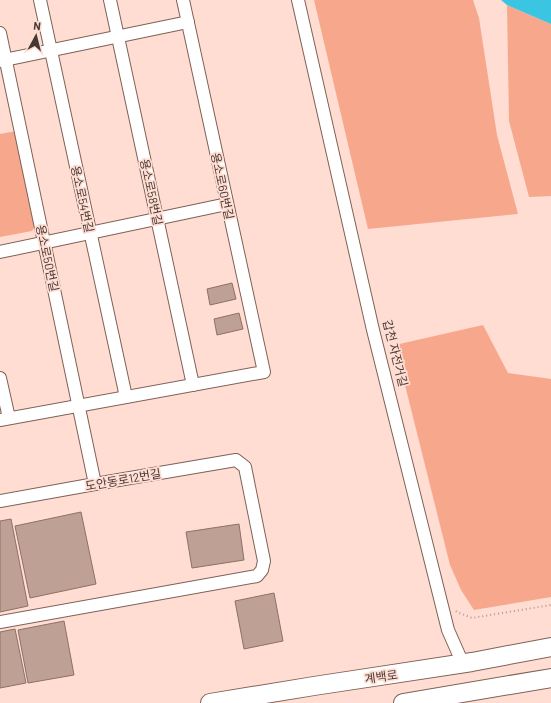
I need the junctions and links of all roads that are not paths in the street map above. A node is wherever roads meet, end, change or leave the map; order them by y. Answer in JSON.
{"nodes":[{"id":1,"x":40,"y":0,"type":"edge"},
{"id":2,"x":110,"y":0,"type":"edge"},
{"id":3,"x":183,"y":0,"type":"edge"},
{"id":4,"x":298,"y":0,"type":"edge"},
{"id":5,"x":188,"y":22,"type":"junction"},
{"id":6,"x":0,"y":33,"type":"edge"},
{"id":7,"x":118,"y":36,"type":"junction"},
{"id":8,"x":51,"y":50,"type":"junction"},
{"id":9,"x":3,"y":60,"type":"edge"},
{"id":10,"x":227,"y":204,"type":"junction"},
{"id":11,"x":158,"y":219,"type":"junction"},
{"id":12,"x":90,"y":233,"type":"junction"},
{"id":13,"x":44,"y":243,"type":"junction"},
{"id":14,"x":0,"y":252,"type":"edge"},
{"id":15,"x":0,"y":378,"type":"edge"},
{"id":16,"x":193,"y":385,"type":"junction"},
{"id":17,"x":126,"y":397,"type":"junction"},
{"id":18,"x":79,"y":406,"type":"junction"},
{"id":19,"x":4,"y":419,"type":"edge"},
{"id":20,"x":96,"y":484,"type":"junction"},
{"id":21,"x":0,"y":501,"type":"edge"},
{"id":22,"x":0,"y":622,"type":"edge"},
{"id":23,"x":551,"y":647,"type":"edge"},
{"id":24,"x":463,"y":664,"type":"junction"},
{"id":25,"x":551,"y":678,"type":"edge"},
{"id":26,"x":210,"y":703,"type":"edge"},
{"id":27,"x":403,"y":703,"type":"edge"}],
"edges":[{"from":1,"to":8,"type":"street","name":"용소로54번길"},
{"from":2,"to":7,"type":"street","name":"용소로58번길"},
{"from":3,"to":5,"type":"street","name":"용소로60번길"},
{"from":4,"to":24,"type":"street"},
{"from":5,"to":7,"type":"street"},
{"from":5,"to":10,"type":"street","name":"용소로60번길"},
{"from":6,"to":9,"type":"street","name":"용소로50번길"},
{"from":7,"to":8,"type":"street"},
{"from":7,"to":11,"type":"street","name":"용소로58번길"},
{"from":8,"to":9,"type":"street"},
{"from":8,"to":12,"type":"street","name":"용소로54번길"},
{"from":9,"to":13,"type":"street","name":"용소로50번길"},
{"from":10,"to":11,"type":"street"},
{"from":10,"to":16,"type":"street","name":"용소로60번길"},
{"from":11,"to":12,"type":"street"},
{"from":11,"to":16,"type":"street","name":"용소로58번길"},
{"from":12,"to":13,"type":"street"},
{"from":12,"to":17,"type":"street","name":"용소로54번길"},
{"from":13,"to":14,"type":"street"},
{"from":13,"to":18,"type":"street","name":"용소로50번길"},
{"from":15,"to":19,"type":"street"},
{"from":16,"to":17,"type":"street"},
{"from":17,"to":18,"type":"street"},
{"from":18,"to":19,"type":"street"},
{"from":18,"to":20,"type":"street","name":"용소로50번길"},
{"from":20,"to":21,"type":"street","name":"도안동로12번길"},
{"from":20,"to":22,"type":"street","name":"도안동로12번길"},
{"from":23,"to":24,"type":"main road","name":"계백로"},
{"from":24,"to":26,"type":"main road","name":"계백로"},
{"from":25,"to":27,"type":"main road"}]}
